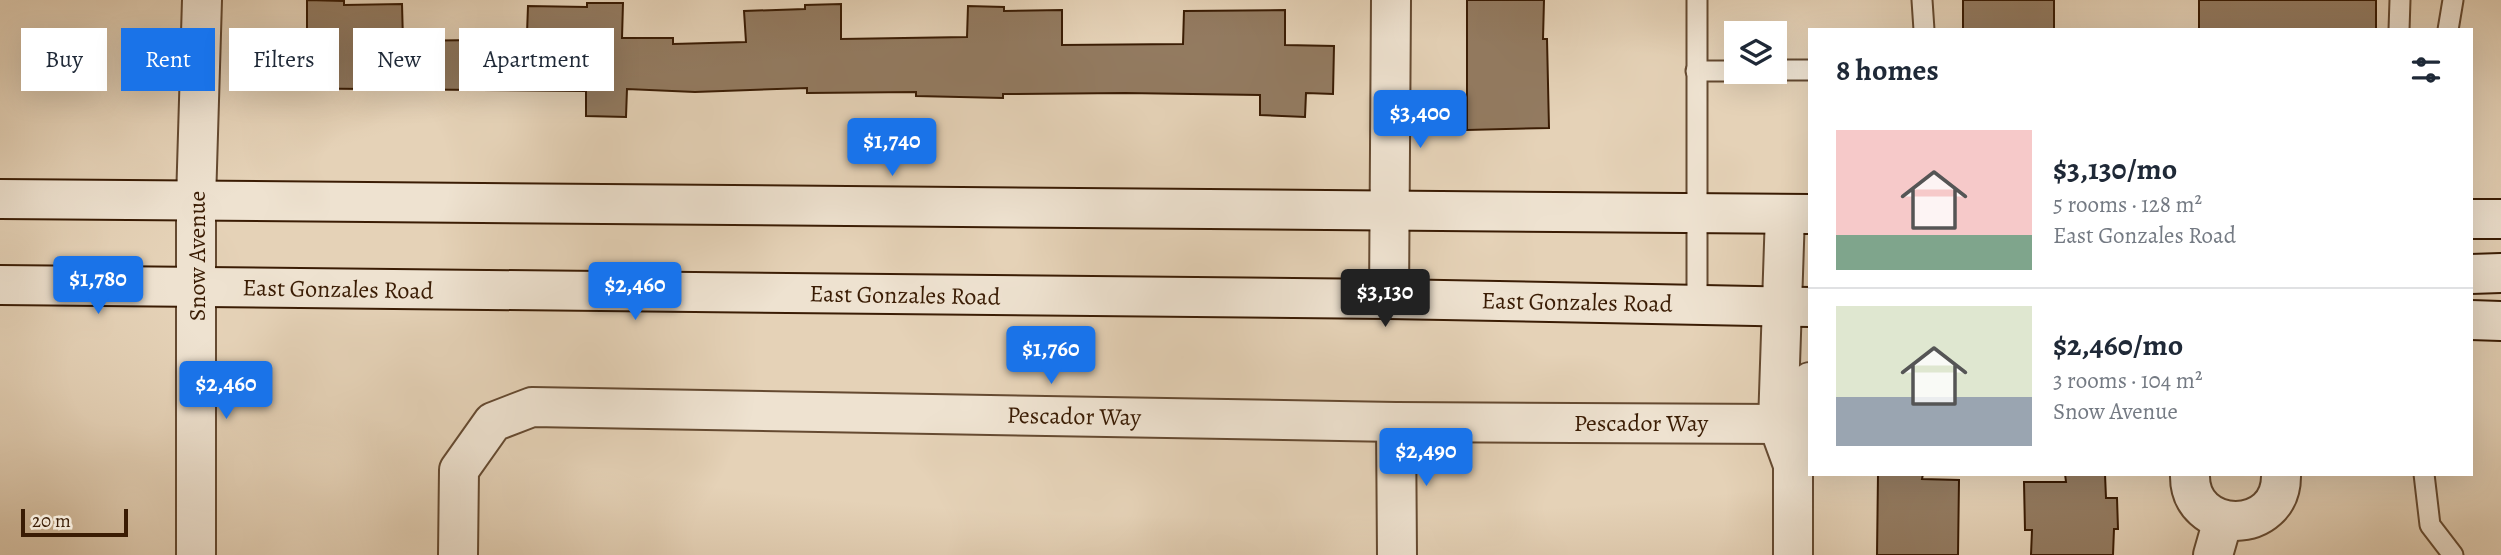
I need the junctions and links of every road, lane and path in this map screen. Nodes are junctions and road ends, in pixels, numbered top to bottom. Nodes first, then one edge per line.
1 (202, 0) edge
2 (1391, 0) edge
3 (1698, 0) edge
4 (1922, 0) edge
5 (2400, 0) edge
6 (2453, 0) edge
7 (1924, 28) edge
8 (2399, 28) edge
9 (2448, 28) edge
10 (1787, 70) edge
11 (1808, 70) edge
12 (1696, 71) junction
13 (1724, 71) edge
14 (0, 199) edge
15 (196, 201) junction
16 (1389, 212) junction
17 (1697, 214) junction
18 (1797, 214) edge
19 (2473, 219) edge
20 (2501, 219) edge
21 (2501, 273) edge
22 (2473, 274) edge
23 (0, 285) edge
24 (197, 287) junction
25 (1389, 299) junction
26 (1697, 304) junction
27 (1795, 307) edge
28 (2473, 320) edge
29 (2501, 321) edge
30 (1808, 386) edge
31 (1396, 422) junction
32 (1790, 424) junction
33 (2190, 476) edge
34 (2281, 476) edge
35 (2424, 476) edge
36 (2218, 538) edge
37 (196, 555) edge
38 (458, 555) edge
39 (1397, 555) edge
40 (1793, 555) edge
41 (2453, 555) edge

1 - 15 main road, Snow Avenue
2 - 16 main road
3 - 12 lane
4 - 7 lane
5 - 8 lane
6 - 9 lane
10 - 11 lane
12 - 13 lane
12 - 17 lane
14 - 15 main road
15 - 16 main road
15 - 24 main road, Snow Avenue
16 - 17 main road
16 - 25 main road
17 - 18 main road
17 - 26 lane
18 - 27 main road
19 - 20 main road
21 - 22 main road
23 - 24 main road, East Gonzales Road
24 - 25 main road, East Gonzales Road
24 - 37 main road, Snow Avenue
25 - 26 main road, East Gonzales Road
26 - 27 main road, East Gonzales Road
27 - 32 main road
28 - 29 main road
30 - 32 main road
31 - 32 main road, Pescador Way
31 - 38 main road, Pescador Way
31 - 39 main road
32 - 40 main road
33 - 36 main road
34 - 36 main road
35 - 41 lane

